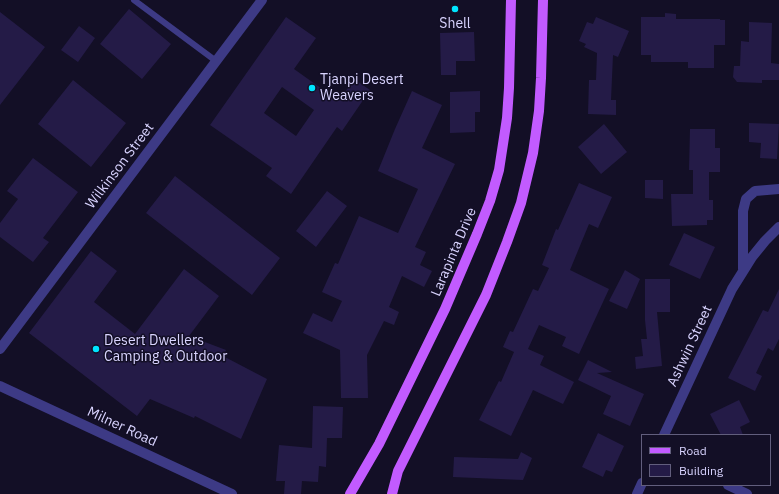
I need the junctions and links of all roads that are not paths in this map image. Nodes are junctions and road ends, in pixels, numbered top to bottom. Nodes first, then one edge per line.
1 (134, 0) edge
2 (262, 0) edge
3 (511, 0) edge
4 (543, 0) edge
5 (216, 61) junction
6 (779, 189) edge
7 (779, 227) edge
8 (743, 270) junction
9 (0, 349) edge
10 (0, 386) edge
11 (664, 434) edge
12 (730, 486) edge
13 (232, 494) edge
14 (350, 494) edge
15 (392, 494) edge
16 (747, 494) edge

1 - 5 lane
2 - 5 street, Wilkinson Street
3 - 14 main road, Larapinta Drive
4 - 15 main road
5 - 9 street, Wilkinson Street
6 - 8 street, Ashwin Street
7 - 8 street, Ashwin Street
8 - 11 street, Ashwin Street
10 - 13 street, Milner Road
12 - 16 street

